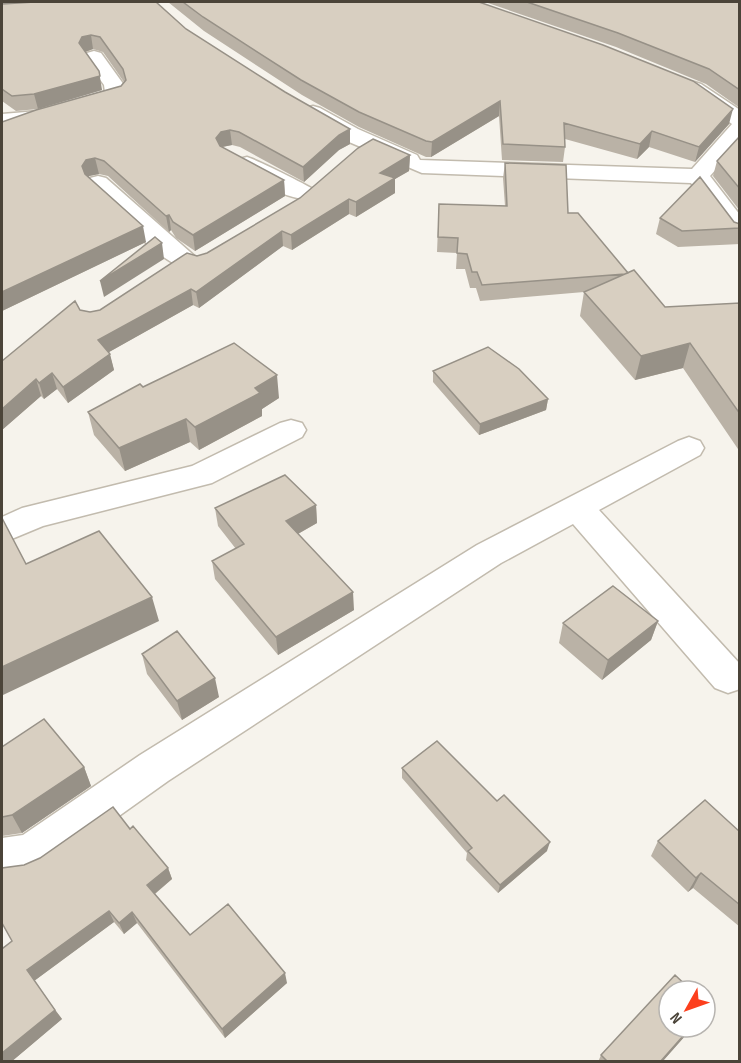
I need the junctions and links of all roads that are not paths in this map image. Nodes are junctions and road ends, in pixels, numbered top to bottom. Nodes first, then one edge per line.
1 (94, 57) dead end
2 (678, 82) edge
3 (294, 101) edge
4 (2, 120) edge
5 (740, 120) edge
6 (740, 128) edge
7 (372, 144) junction
8 (231, 154) edge
9 (349, 157) edge
10 (698, 176) junction
11 (98, 183) edge
12 (284, 212) edge
13 (740, 232) edge
14 (187, 262) edge
15 (291, 430) dead end
16 (688, 448) dead end
17 (577, 507) junction
18 (2, 531) edge
19 (728, 677) dead end
20 (2, 858) edge

1 - 4 street
2 - 5 street
3 - 7 street
6 - 10 street
7 - 9 street
7 - 10 street
8 - 12 street
10 - 13 street
11 - 14 street
15 - 18 street
16 - 17 street
17 - 19 street
17 - 20 street

